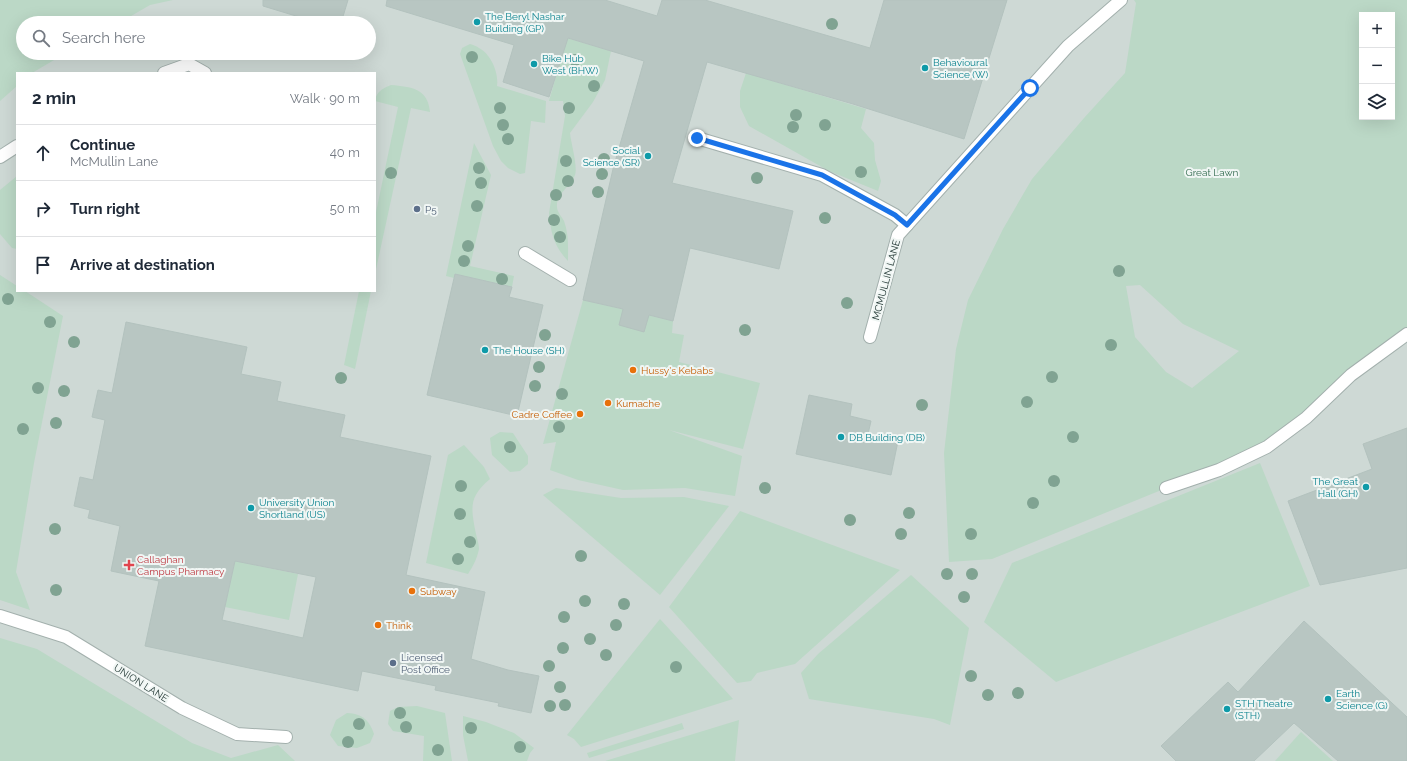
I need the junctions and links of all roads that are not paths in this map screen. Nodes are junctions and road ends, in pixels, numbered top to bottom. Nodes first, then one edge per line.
1 (1121, 0) edge
2 (167, 72) edge
3 (203, 72) edge
4 (697, 138) dead end
5 (16, 147) edge
6 (0, 157) edge
7 (907, 225) junction
8 (525, 253) dead end
9 (570, 280) dead end
10 (1407, 334) edge
11 (870, 337) dead end
12 (1166, 488) dead end
13 (0, 616) edge
14 (286, 737) dead end

1 - 7 street, MCMULLIN LANE
2 - 3 street
4 - 7 street
5 - 6 street
7 - 11 street, MCMULLIN LANE
8 - 9 street
10 - 12 street
13 - 14 street, UNION LANE

